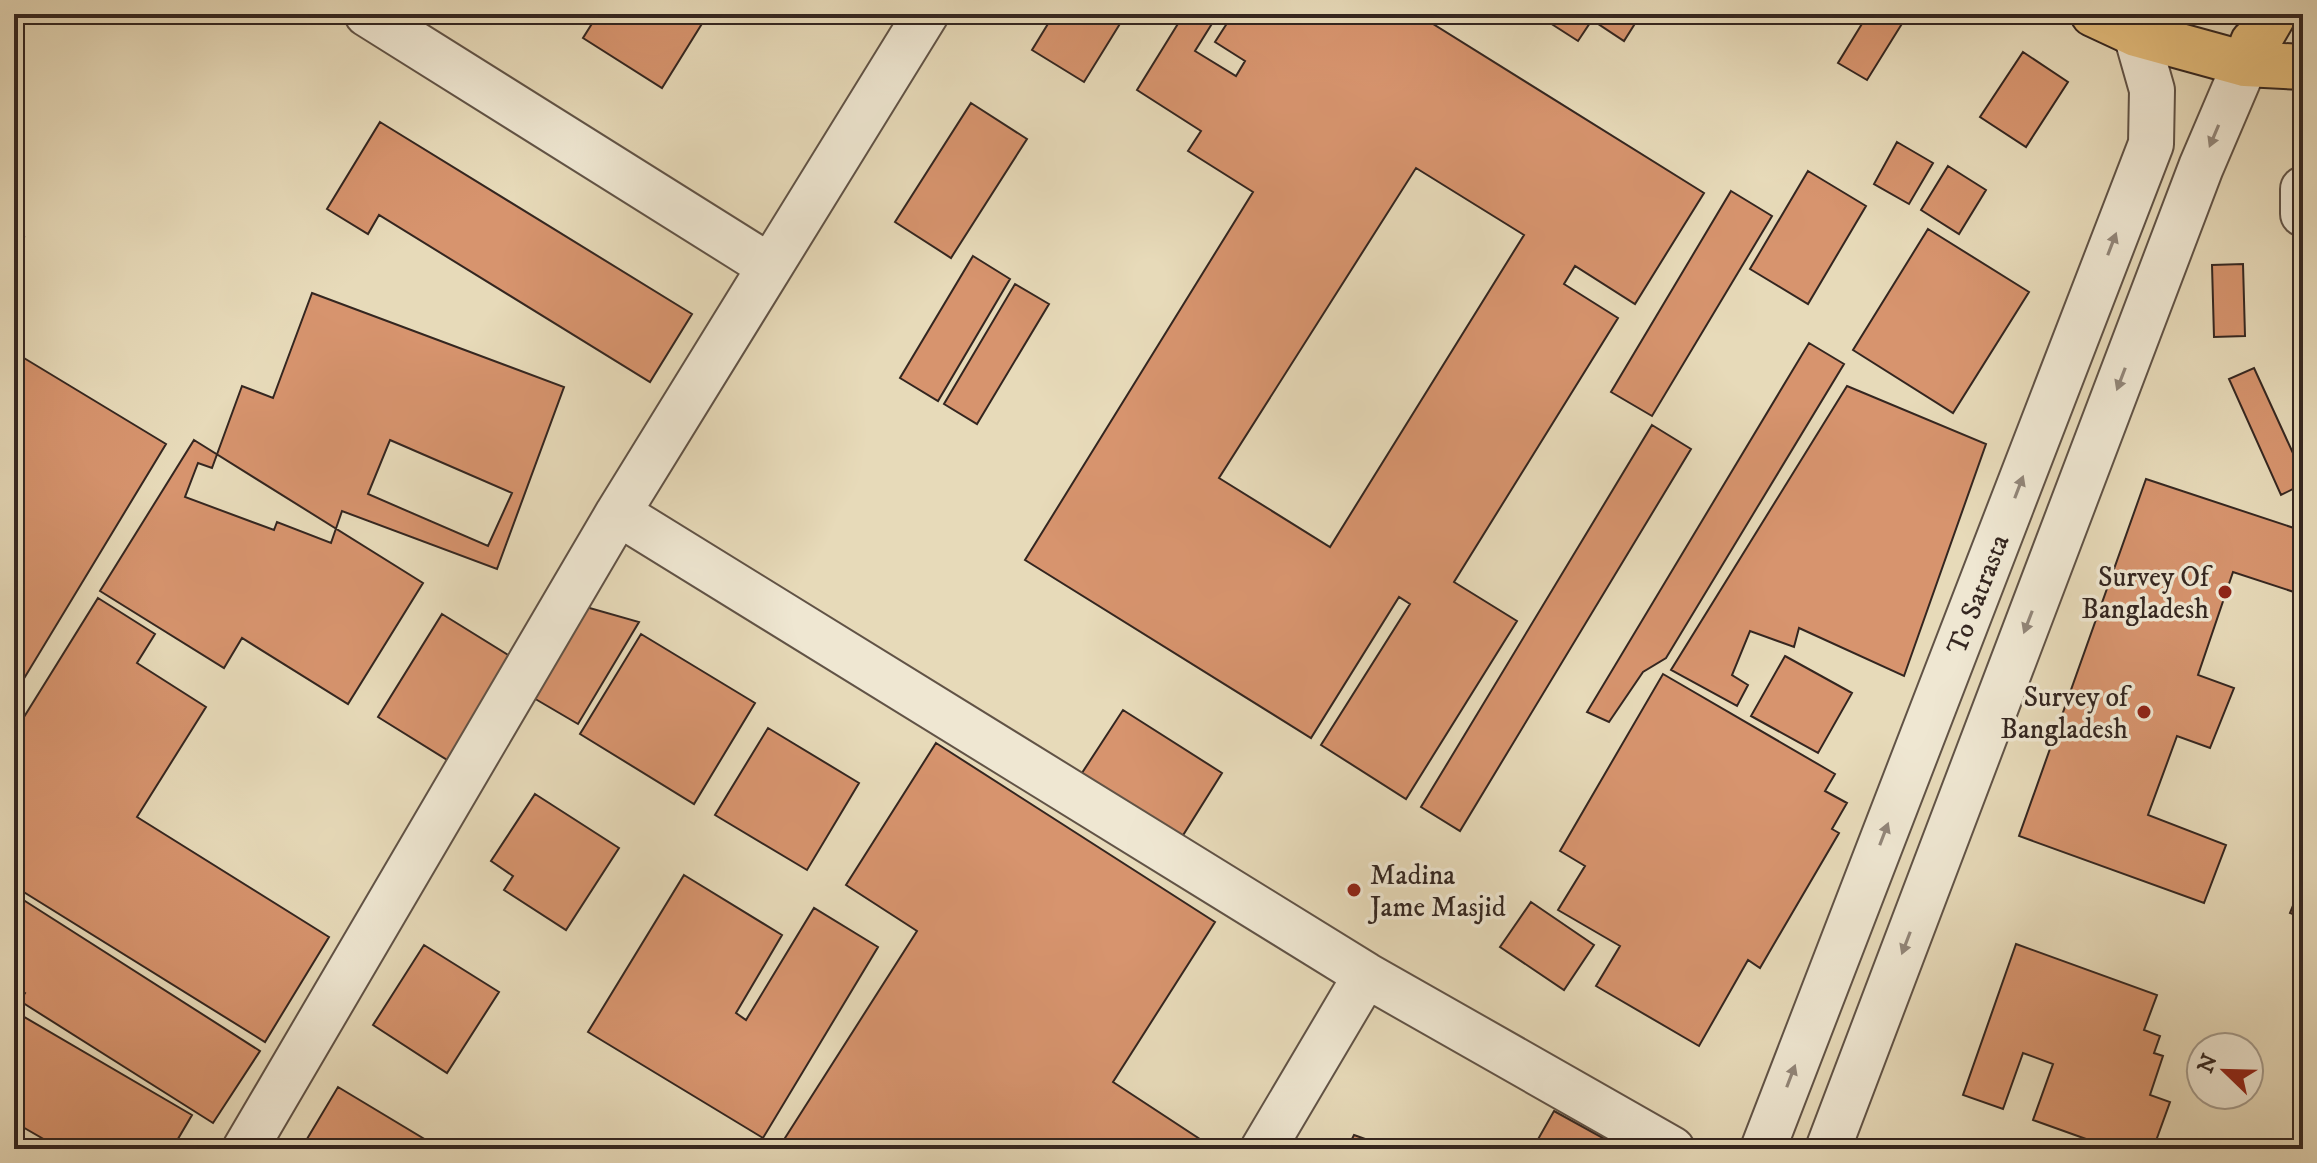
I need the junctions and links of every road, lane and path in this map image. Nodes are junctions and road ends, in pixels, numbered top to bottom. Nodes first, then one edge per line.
1 (367, 14) edge
2 (926, 14) edge
3 (2093, 14) edge
4 (2259, 14) edge
5 (2274, 14) edge
6 (2131, 24) edge
7 (2245, 64) junction
8 (2303, 67) edge
9 (2303, 189) edge
10 (2303, 214) edge
11 (769, 266) junction
12 (618, 513) junction
13 (1366, 975) junction
14 (245, 1149) edge
15 (1263, 1149) edge
16 (1672, 1149) edge
17 (1763, 1149) edge
18 (1828, 1149) edge

1 - 11 street
2 - 11 street
3 - 6 main road
4 - 7 main road
5 - 7 main road
6 - 7 main road
17 -> 6 street, To Satrasta
7 - 8 main road
7 -> 18 street
9 - 10 street
11 - 12 street
12 - 13 street
12 - 14 street
13 - 15 street
13 - 16 street

